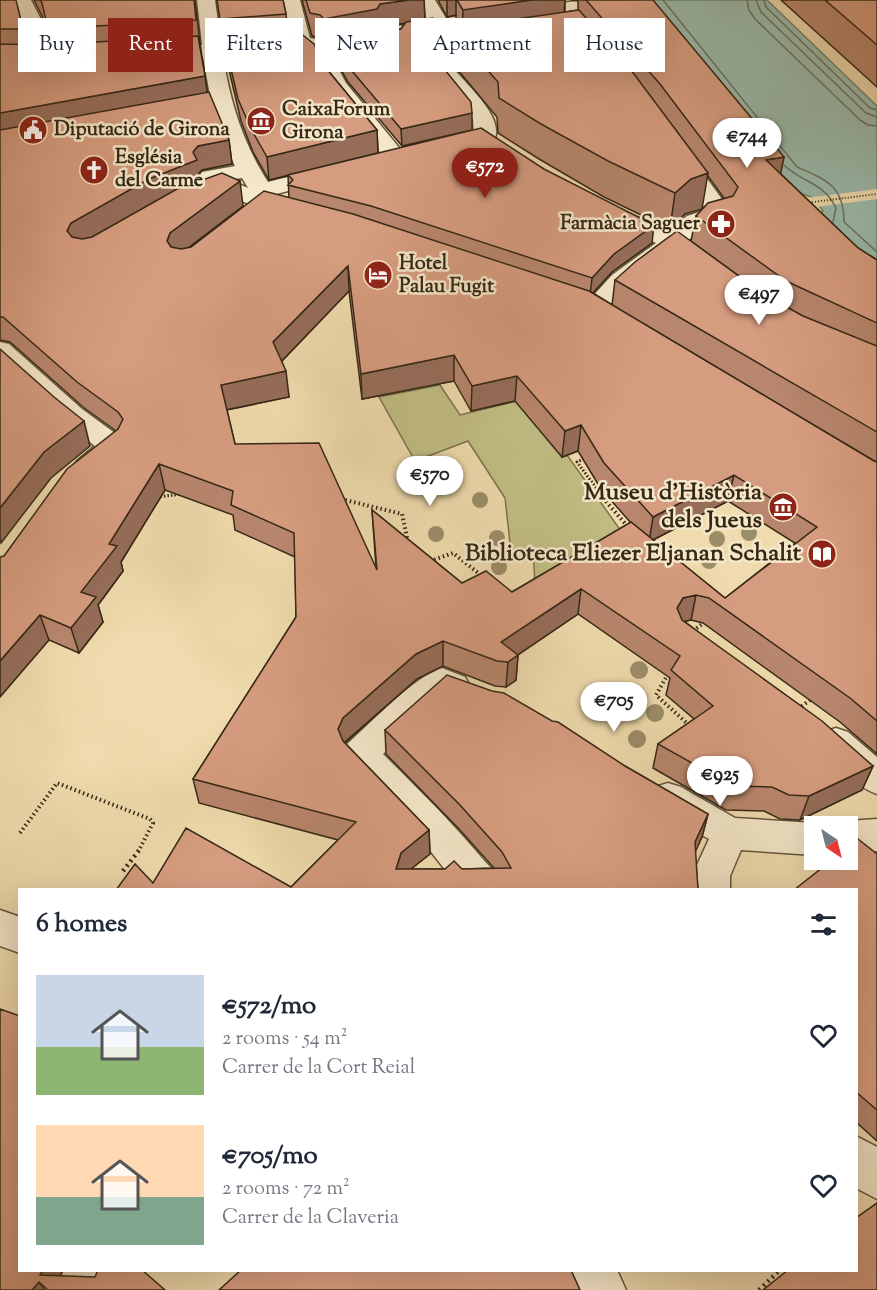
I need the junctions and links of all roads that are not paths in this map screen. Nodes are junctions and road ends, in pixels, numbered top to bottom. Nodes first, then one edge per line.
1 (206, 0) edge
2 (291, 0) edge
3 (426, 0) edge
4 (19, 4) edge
5 (554, 4) edge
6 (584, 6) dead end
7 (29, 18) edge
8 (208, 18) edge
9 (295, 18) edge
10 (435, 18) edge
11 (477, 18) edge
12 (568, 18) edge
13 (411, 31) edge
14 (303, 45) edge
15 (303, 45) edge
16 (216, 72) edge
17 (450, 72) edge
18 (453, 72) edge
19 (465, 84) edge
20 (221, 105) junction
21 (152, 119) edge
22 (667, 139) edge
23 (421, 150) edge
24 (506, 152) edge
25 (353, 167) edge
26 (248, 170) junction
27 (226, 188) junction
28 (198, 196) edge
29 (264, 198) junction
30 (592, 203) edge
31 (243, 218) edge
32 (314, 219) edge
33 (673, 242) junction
34 (721, 276) edge
35 (604, 309) edge
36 (0, 350) edge
37 (63, 486) edge
38 (466, 691) edge
39 (795, 711) edge
40 (877, 779) edge
41 (644, 783) edge
42 (730, 833) junction
43 (877, 835) edge
44 (858, 836) edge
45 (804, 838) edge
46 (484, 888) edge
47 (711, 888) edge
48 (0, 928) edge
49 (18, 934) edge
50 (858, 1160) edge
51 (877, 1177) edge
52 (91, 1272) edge
53 (594, 1272) edge
54 (79, 1290) edge
55 (602, 1290) edge

1 - 8 street
2 - 9 street
3 - 10 street
4 - 7 street
5 - 6 street
5 - 11 street
5 - 12 street
13 - 14 street
15 - 23 street
16 - 20 street
17 - 24 street
18 - 19 street
20 - 21 street
20 - 26 street
22 - 33 street
25 - 29 street
26 - 27 street
26 - 29 street
27 - 28 street
27 - 29 street
29 - 31 street
29 - 32 street
30 - 33 street
33 - 34 street
33 - 35 street
36 - 37 street
38 - 46 street
39 - 40 street
41 - 42 street
42 - 45 street
42 - 47 street
43 - 44 street
48 - 49 street
50 - 51 street
52 - 54 street
53 - 55 street

